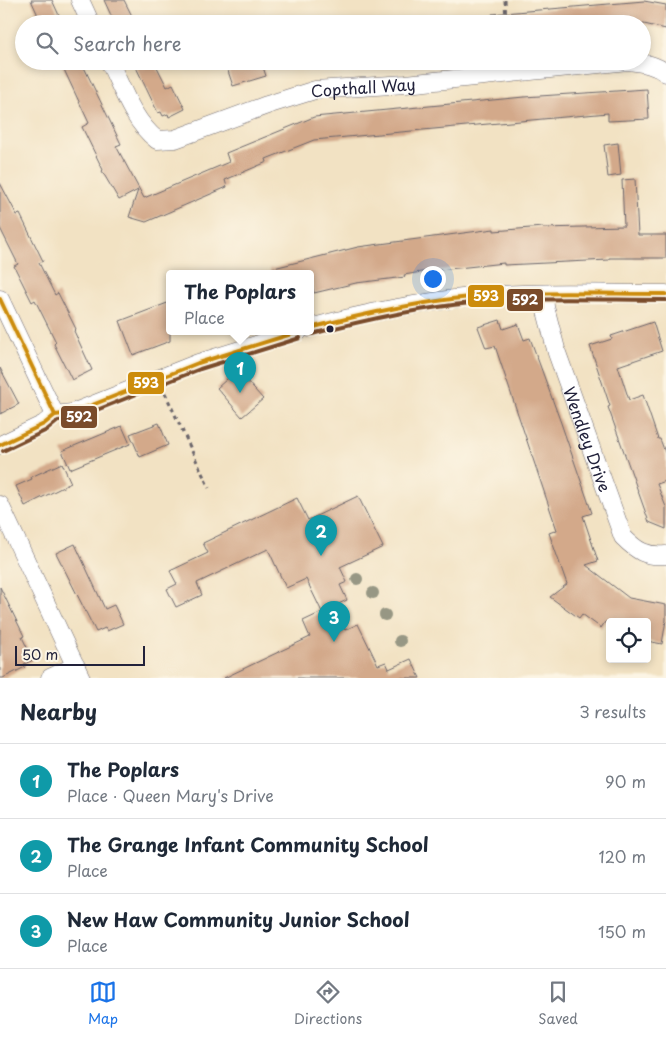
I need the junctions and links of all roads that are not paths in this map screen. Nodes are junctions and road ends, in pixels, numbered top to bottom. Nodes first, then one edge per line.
1 (80, 0) edge
2 (87, 15) edge
3 (651, 64) edge
4 (113, 70) edge
5 (547, 70) edge
6 (666, 73) edge
7 (544, 294) junction
8 (666, 294) edge
9 (0, 299) edge
10 (314, 327) edge
11 (288, 335) edge
12 (56, 415) junction
13 (0, 445) edge
14 (0, 505) edge
15 (666, 555) edge
16 (78, 672) edge
17 (50, 678) edge

1 - 2 street
3 - 6 street, Copthall Way
4 - 5 street, Copthall Way
7 - 8 street
7 - 10 street
7 - 15 street, Wendley Drive
9 - 12 street
11 - 12 street
12 - 13 street
14 - 16 street
16 - 17 street

